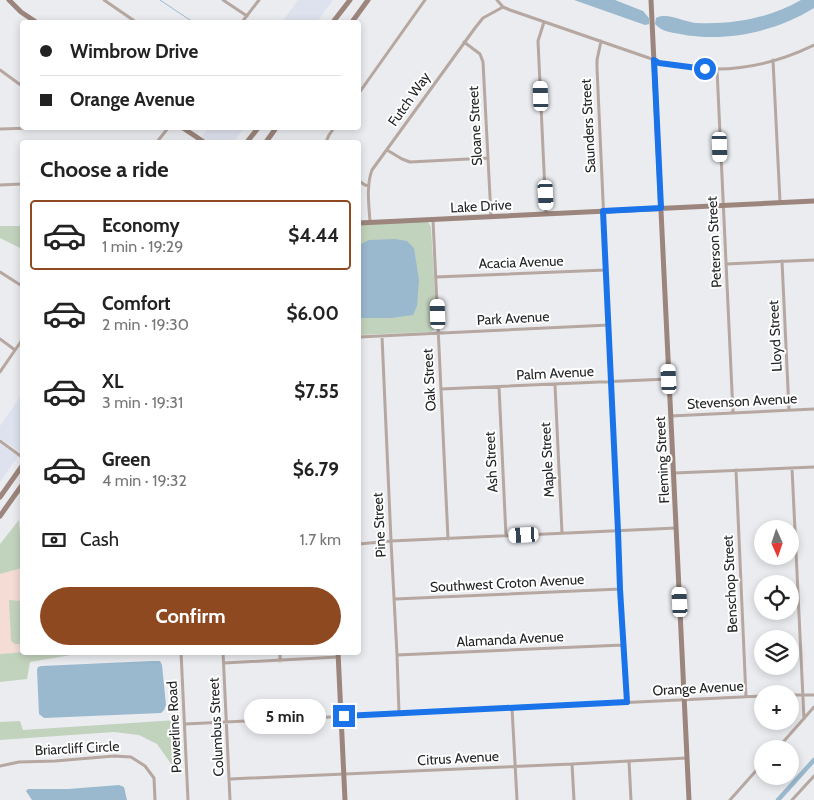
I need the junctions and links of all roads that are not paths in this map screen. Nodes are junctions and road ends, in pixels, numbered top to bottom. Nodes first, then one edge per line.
1 (9, 0) edge
2 (104, 0) edge
3 (223, 0) edge
4 (258, 0) edge
5 (350, 0) edge
6 (368, 0) edge
7 (425, 0) edge
8 (497, 0) edge
9 (651, 0) edge
10 (502, 7) junction
11 (247, 16) junction
12 (33, 20) edge
13 (133, 20) edge
14 (244, 20) edge
15 (335, 20) edge
16 (353, 20) edge
17 (544, 22) junction
18 (464, 42) junction
19 (601, 42) junction
20 (814, 45) edge
21 (654, 60) junction
22 (773, 60) junction
23 (0, 70) edge
24 (717, 70) junction
25 (20, 85) edge
26 (361, 90) edge
27 (20, 128) edge
28 (0, 129) edge
29 (166, 130) edge
30 (186, 130) edge
31 (256, 130) edge
32 (159, 140) edge
33 (201, 140) edge
34 (249, 140) edge
35 (387, 150) junction
36 (488, 158) junction
37 (361, 183) edge
38 (20, 184) edge
39 (0, 185) edge
40 (368, 186) junction
41 (814, 201) edge
42 (780, 202) junction
43 (723, 205) junction
44 (661, 208) junction
45 (603, 211) junction
46 (546, 214) junction
47 (491, 216) junction
48 (433, 219) junction
49 (370, 222) junction
50 (361, 223) edge
51 (814, 260) edge
52 (782, 261) junction
53 (726, 264) junction
54 (606, 270) junction
55 (0, 272) edge
56 (436, 277) junction
57 (20, 285) edge
58 (609, 325) junction
59 (438, 333) junction
60 (382, 336) junction
61 (361, 337) edge
62 (0, 339) edge
63 (20, 343) edge
64 (15, 350) junction
65 (0, 372) edge
66 (669, 379) junction
67 (611, 382) junction
68 (555, 385) junction
69 (499, 387) junction
70 (441, 389) junction
71 (814, 409) edge
72 (789, 410) junction
73 (733, 413) junction
74 (671, 416) junction
75 (0, 441) edge
76 (20, 456) edge
77 (814, 467) edge
78 (792, 468) junction
79 (20, 469) edge
80 (736, 470) junction
81 (674, 472) junction
82 (20, 488) edge
83 (0, 497) edge
84 (0, 516) edge
85 (676, 528) junction
86 (618, 531) junction
87 (562, 533) junction
88 (506, 536) junction
89 (448, 539) junction
90 (391, 541) junction
91 (361, 544) edge
92 (620, 589) junction
93 (395, 599) junction
94 (623, 645) junction
95 (181, 655) edge
96 (223, 655) edge
97 (280, 655) edge
98 (338, 655) edge
99 (398, 655) junction
100 (280, 660) junction
101 (224, 663) junction
102 (799, 694) edge
103 (802, 694) junction
104 (814, 695) edge
105 (754, 696) edge
106 (746, 697) junction
107 (684, 700) junction
108 (627, 702) junction
109 (814, 707) edge
110 (512, 708) junction
111 (399, 713) junction
112 (342, 716) junction
113 (804, 719) junction
114 (228, 722) junction
115 (185, 724) junction
116 (785, 740) edge
117 (687, 758) junction
118 (628, 761) junction
119 (572, 764) junction
120 (0, 766) edge
121 (516, 766) junction
122 (754, 773) edge
123 (344, 774) junction
124 (814, 776) edge
125 (230, 780) junction
126 (155, 800) edge
127 (188, 800) edge
128 (230, 800) edge
129 (345, 800) edge
130 (517, 800) edge
131 (574, 800) edge
132 (631, 800) edge
133 (689, 800) edge
134 (730, 800) edge
135 (792, 800) edge

1 - 12 street
2 - 13 street
3 - 11 street
4 - 11 street
5 - 15 street
6 - 16 street
7 - 26 street
8 - 10 street
9 - 21 street, Fleming Street
10 - 17 street
10 - 18 street, Futch Way
11 - 14 street
17 - 19 street
17 - 46 street
18 - 35 street, Futch Way
18 - 36 street, Sloane Street
19 - 21 street
19 - 45 street, Saunders Street
20 - 22 street
21 - 24 street
21 - 44 street, Fleming Street
22 - 24 street
22 - 42 street
23 - 25 street
24 - 43 street, Peterson Street
27 - 28 street
29 - 32 street
30 - 33 street
31 - 34 street
35 - 36 street
35 - 40 street, Futch Way
36 - 47 street, Sloane Street
37 - 40 street
38 - 39 street
40 - 49 street, Futch Way
41 - 42 street, Lake Drive
42 - 43 street, Lake Drive
43 - 44 street, Lake Drive
43 - 53 street, Peterson Street
44 - 45 street, Lake Drive
44 - 66 street, Fleming Street
45 - 46 street, Lake Drive
45 - 54 street, Saunders Street
46 - 47 street, Lake Drive
47 - 48 street, Lake Drive
48 - 49 street, Lake Drive
48 - 56 street, Oak Street
49 - 50 street, Lake Drive
51 - 52 street
52 - 53 street
52 - 72 street, Lloyd Street
53 - 73 street, Peterson Street
54 - 56 street, Acacia Avenue
54 - 58 street, Saunders Street
55 - 57 street
56 - 59 street, Oak Street
58 - 59 street, Park Avenue
58 - 67 street, Saunders Street
59 - 60 street, Park Avenue
59 - 70 street, Oak Street
60 - 61 street, Park Avenue
60 - 90 street, Pine Street
62 - 64 street
63 - 64 street
64 - 65 street
66 - 67 street, Palm Avenue
66 - 74 street, Fleming Street
67 - 68 street, Palm Avenue
67 - 86 street, Saunders Street
68 - 69 street, Palm Avenue
68 - 87 street, Maple Street
69 - 70 street, Palm Avenue
69 - 88 street, Ash Street
70 - 89 street, Oak Street
71 - 72 street, Stevenson Avenue
72 - 73 street, Stevenson Avenue
73 - 74 street, Stevenson Avenue
74 - 81 street, Fleming Street
75 - 76 street
77 - 78 street
78 - 80 street
78 - 103 street
79 - 83 street
80 - 81 street
80 - 106 street, Benschop Street
81 - 85 street, Fleming Street
82 - 84 street
85 - 86 street
85 - 107 street, Fleming Street
86 - 87 street
86 - 92 street, Saunders Street
87 - 88 street
88 - 89 street
89 - 90 street
90 - 91 street
90 - 93 street, Pine Street
92 - 93 street, Southwest Croton Avenue
92 - 94 street, Saunders Street
93 - 99 street, Pine Street
94 - 99 street, Alamanda Avenue
94 - 108 street, Saunders Street
95 - 115 street, Powerline Road
96 - 101 street, Columbus Street
97 - 100 street
98 - 100 street
98 - 112 street
99 - 111 street, Pine Street
100 - 101 street
101 - 114 street, Columbus Street
102 - 103 street
103 - 104 street
103 - 113 street
105 - 106 street, Orange Avenue
106 - 107 street, Orange Avenue
107 - 108 street, Orange Avenue
107 - 117 street, Fleming Street
108 - 110 street, Orange Avenue
109 - 113 street
110 - 111 street, Orange Avenue
110 - 121 street
111 - 112 street, Orange Avenue
112 - 114 street, Orange Avenue
112 - 123 street
113 - 116 street
114 - 115 street, Orange Avenue
114 - 125 street, Columbus Street
115 - 127 street, Powerline Road
117 - 118 street, Citrus Avenue
117 - 133 street, Fleming Street
118 - 119 street, Citrus Avenue
118 - 132 street
119 - 121 street, Citrus Avenue
119 - 131 street
120 - 126 street, Briarcliff Circle
121 - 123 street, Citrus Avenue
121 - 130 street
122 - 134 street
123 - 125 street, Citrus Avenue
123 - 129 street
124 - 135 street
125 - 128 street, Columbus Street

